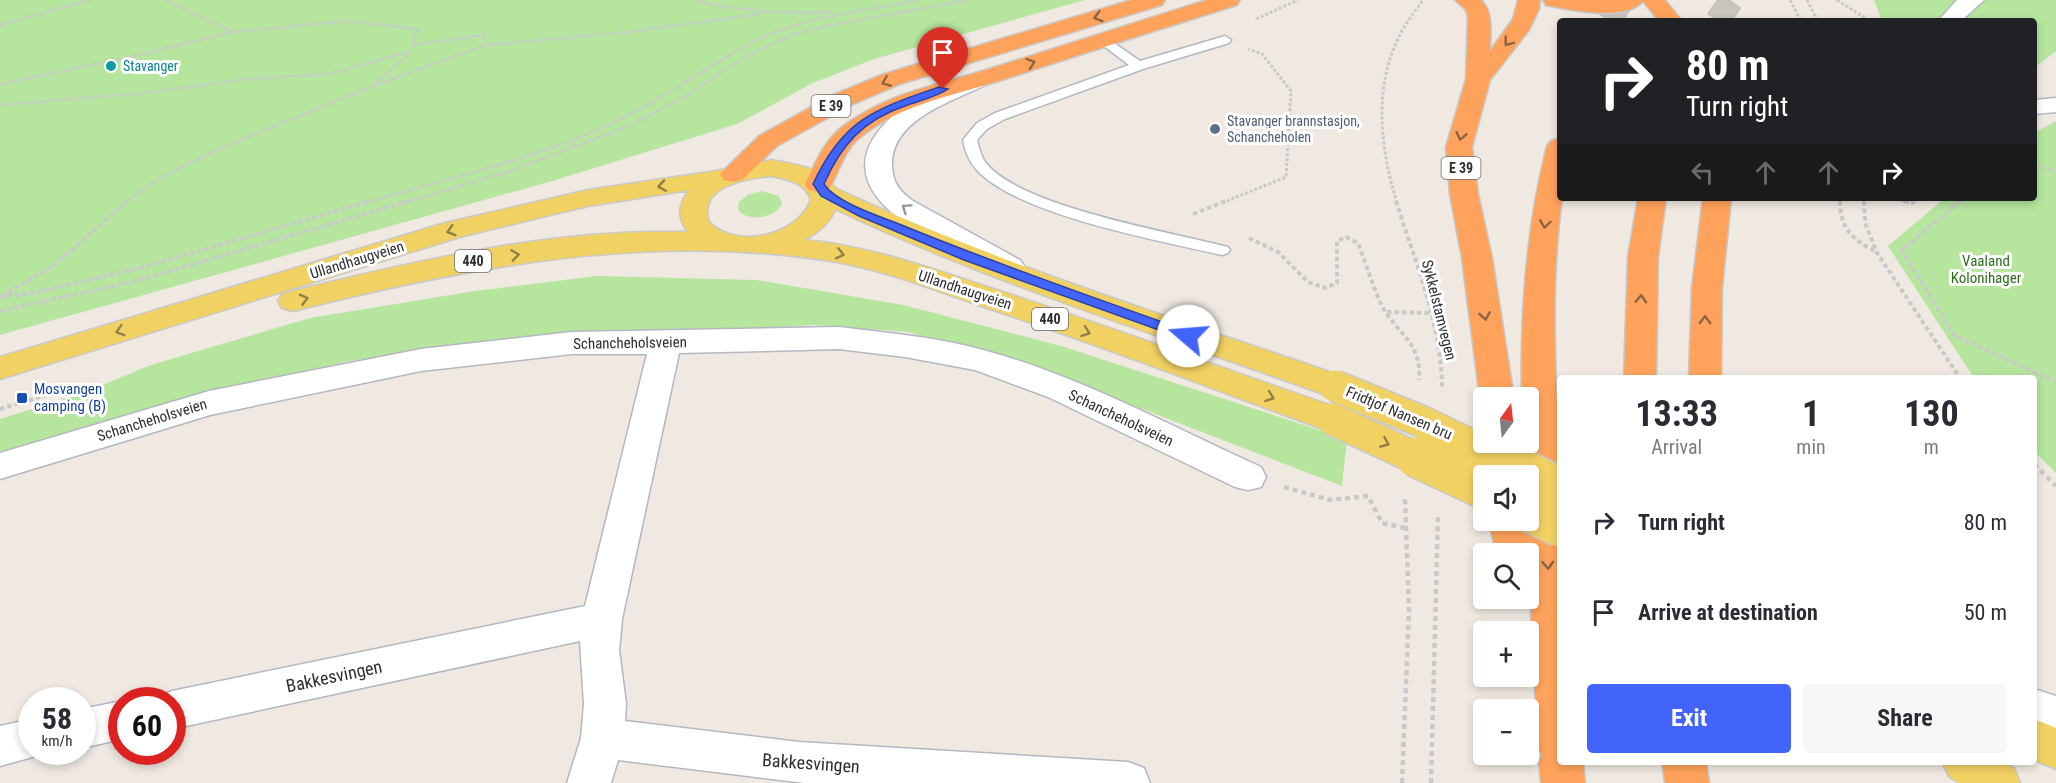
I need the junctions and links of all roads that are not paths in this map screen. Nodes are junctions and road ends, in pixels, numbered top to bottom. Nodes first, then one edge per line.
1 (1154, 0) edge
2 (1466, 0) edge
3 (1529, 0) edge
4 (1554, 0) edge
5 (1633, 0) edge
6 (1653, 0) edge
7 (1973, 0) edge
8 (1230, 1) edge
9 (1668, 18) edge
10 (1952, 18) edge
11 (1104, 40) junction
12 (1225, 40) road end
13 (1138, 66) junction
14 (1478, 80) junction
15 (975, 81) junction
16 (2056, 105) edge
17 (2037, 108) edge
18 (1557, 158) edge
19 (727, 177) junction
20 (821, 189) junction
21 (1651, 201) edge
22 (1716, 201) edge
23 (724, 243) junction
24 (762, 245) junction
25 (1222, 250) dead end
26 (1049, 288) junction
27 (665, 343) junction
28 (0, 368) edge
29 (1640, 375) edge
30 (1705, 375) edge
31 (1495, 387) edge
32 (0, 391) edge
33 (1333, 403) junction
34 (0, 466) edge
35 (1248, 477) road end
36 (1473, 483) edge
37 (1557, 486) edge
38 (1539, 516) edge
39 (1557, 526) edge
40 (1533, 609) edge
41 (602, 619) junction
42 (1555, 678) junction
43 (1557, 706) edge
44 (186, 707) edge
45 (2037, 709) edge
46 (2056, 715) edge
47 (603, 738) junction
48 (2037, 740) edge
49 (18, 743) edge
50 (0, 746) edge
51 (2056, 749) edge
52 (1561, 765) edge
53 (1969, 765) edge
54 (589, 783) edge
55 (1128, 783) edge
56 (1563, 783) edge
57 (1998, 783) edge

1 -> 19 highway, E 39
2 - 14 highway, E 39
3 -> 14 highway, E 39
4 - 5 highway
6 - 9 highway
7 - 10 street
8 - 11 highway, E 39
11 - 13 lane
15 -> 11 highway, E 39
12 - 13 lane
13 - 25 lane
14 -> 31 highway, E 39
15 - 20 highway, E 39
26 -> 15 street
16 - 17 street
18 -> 42 highway
19 - 20 main road, 440
19 - 23 main road, 440
19 -> 28 main road, Ullandhaugveien / 440
20 - 24 main road, 440
20 - 26 main road, Ullandhaugveien / 440
29 -> 21 highway
30 -> 22 highway
23 - 24 main road, 440
32 -> 23 main road, Ullandhaugveien / 440
24 -> 33 main road, Ullandhaugveien / 440
26 - 33 main road, Ullandhaugveien / 440
27 - 34 street, Schancheholsveien
27 - 35 street, Schancheholsveien
27 - 41 street
33 -> 36 main road, 440, bridge
33 - 37 main road, Fridtjof Nansen bru / 440, bridge
38 - 39 main road, bridge
40 - 42 highway
41 - 44 street, Bakkesvingen
41 - 47 street
42 - 43 highway
45 - 46 street
47 - 54 street
47 - 55 street, Bakkesvingen
48 - 51 main road
49 - 50 street
52 - 56 highway
53 - 57 main road

